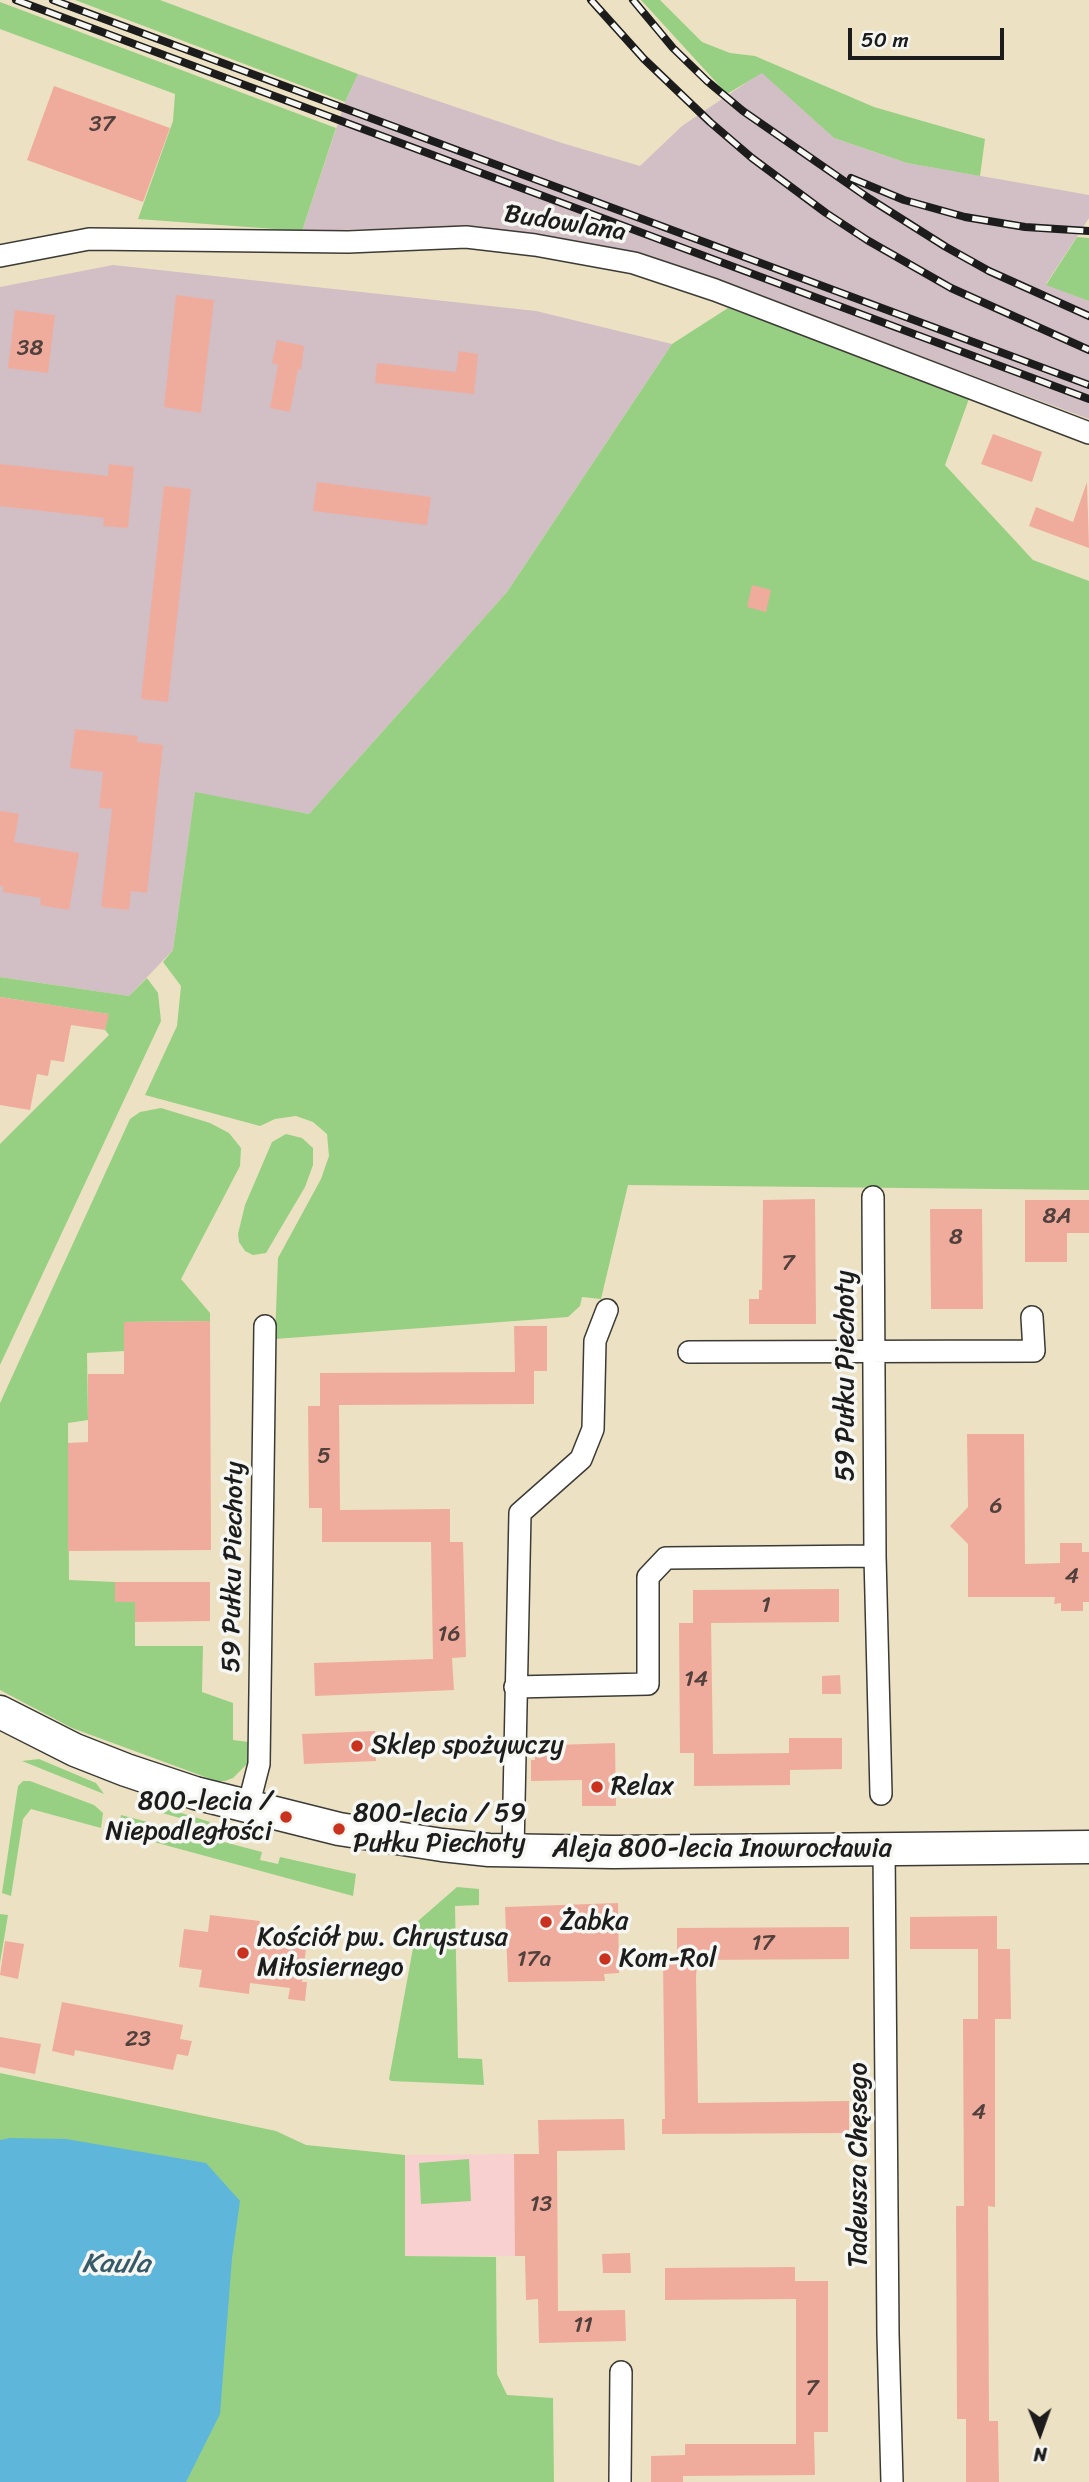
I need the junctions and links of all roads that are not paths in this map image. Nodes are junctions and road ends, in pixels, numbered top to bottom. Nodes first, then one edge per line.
1 (1, 254) edge
2 (1089, 433) edge
3 (873, 1196) dead end
4 (607, 1310) dead end
5 (1032, 1317) dead end
6 (265, 1326) dead end
7 (689, 1352) dead end
8 (874, 1353) junction
9 (875, 1556) junction
10 (515, 1687) junction
11 (0, 1712) edge
12 (881, 1794) dead end
13 (248, 1807) junction
14 (1089, 1847) edge
15 (884, 1848) junction
16 (513, 1850) junction
17 (621, 2372) dead end
18 (620, 2482) edge
19 (892, 2482) edge

1 - 2 street, Budowlana
3 - 8 street, 59 Pułku Piechoty
4 - 10 street
5 - 8 street
6 - 13 street, 59 Pułku Piechoty
7 - 8 street
8 - 9 street, 59 Pułku Piechoty
9 - 10 street
9 - 12 street, 59 Pułku Piechoty
10 - 16 street
11 - 13 street, Aleja 800-lecia Inowrocławia
13 - 16 street, Aleja 800-lecia Inowrocławia
14 - 15 street, Aleja 800-lecia Inowrocławia
15 - 16 street, Aleja 800-lecia Inowrocławia
15 - 19 street, Tadeusza Chęsego
17 - 18 street

